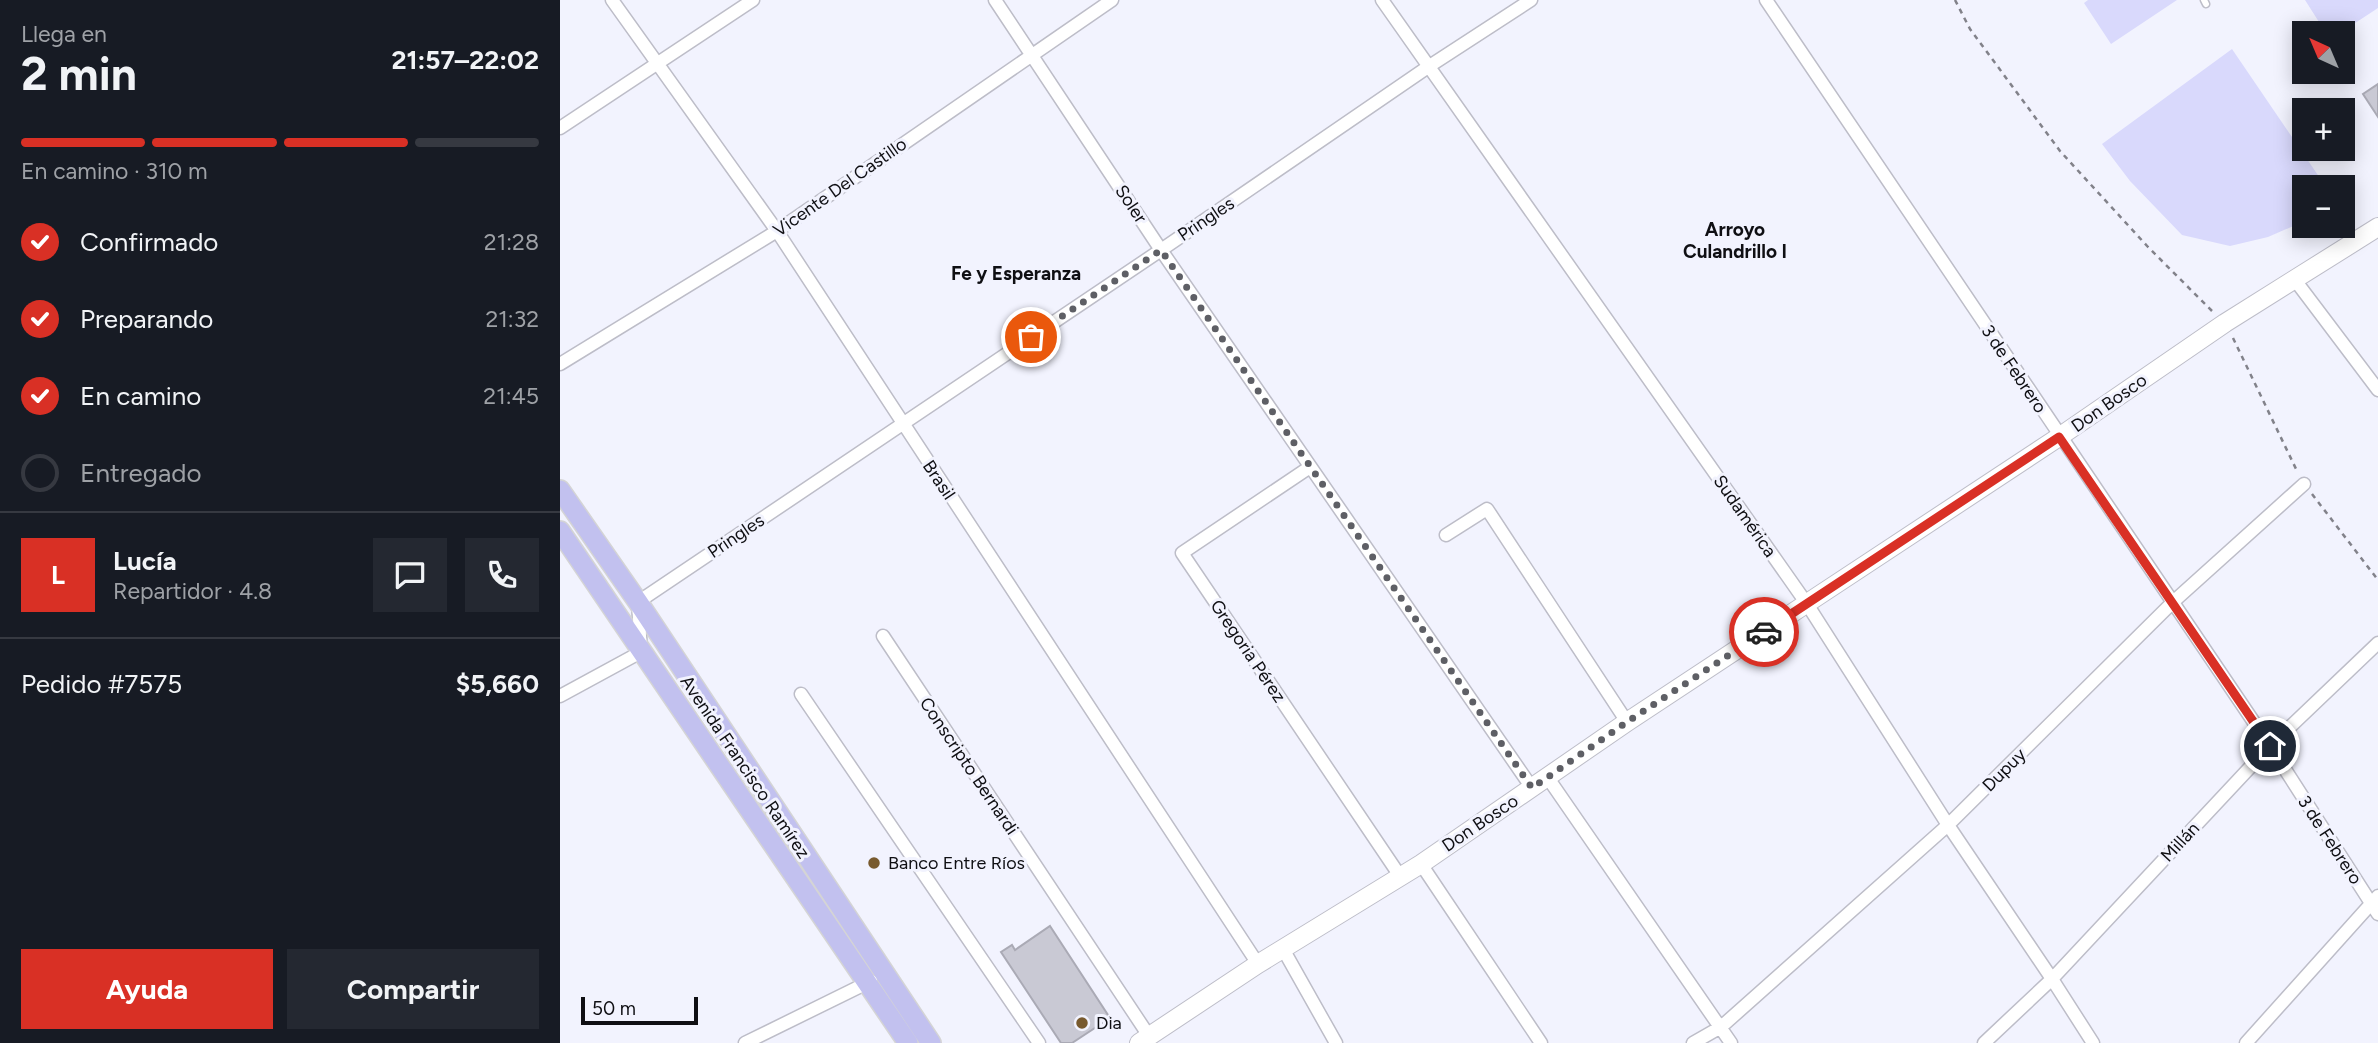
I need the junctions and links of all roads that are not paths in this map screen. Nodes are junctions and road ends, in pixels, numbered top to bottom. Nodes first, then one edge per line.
1 (612, 0) edge
2 (753, 0) edge
3 (995, 0) edge
4 (1112, 0) edge
5 (1382, 0) edge
6 (1531, 0) edge
7 (1766, 0) edge
8 (1031, 54) junction
9 (656, 63) junction
10 (1428, 67) junction
11 (560, 128) edge
12 (2378, 227) edge
13 (777, 232) junction
14 (1161, 250) junction
15 (2295, 280) junction
16 (560, 364) edge
17 (2378, 390) edge
18 (902, 424) junction
19 (2059, 437) junction
20 (1310, 467) junction
21 (2304, 484) road end
22 (560, 490) edge
23 (560, 531) edge
24 (1446, 535) dead end
25 (638, 602) junction
26 (2173, 602) junction
27 (1807, 604) junction
28 (883, 636) dead end
29 (2378, 643) edge
30 (641, 652) junction
31 (801, 694) dead end
32 (560, 696) edge
33 (1627, 722) junction
34 (2270, 746) junction
35 (1540, 783) junction
36 (1948, 825) junction
37 (1421, 864) junction
38 (1400, 876) junction
39 (2376, 904) edge
40 (1283, 949) junction
41 (1258, 964) junction
42 (875, 979) junction
43 (2052, 979) junction
44 (1721, 1027) junction
45 (1144, 1040) edge
46 (746, 1043) edge
47 (908, 1043) edge
48 (931, 1043) edge
49 (1039, 1043) edge
50 (1336, 1043) edge
51 (1541, 1043) edge
52 (1693, 1043) edge
53 (1731, 1043) edge
54 (1984, 1043) edge
55 (2093, 1043) edge
56 (2246, 1043) edge

1 - 9 street, Brasil
2 - 9 street
3 - 8 street, Soler
4 - 8 street, Vicente Del Castillo
5 - 10 street, Sudamérica
6 - 10 street, Pringles
7 - 19 street, 3 de Febrero
8 - 13 street, Vicente Del Castillo
8 - 14 street, Soler
9 - 11 street
9 - 13 street, Brasil
10 - 14 street, Pringles
10 - 27 street, Sudamérica
12 - 15 main road, Don Bosco
13 - 16 street, Vicente Del Castillo
13 - 18 street, Brasil
14 - 18 street, Pringles
14 - 20 street, Soler
15 - 17 street
15 - 19 main road, Don Bosco
18 - 25 street, Pringles
18 - 41 street, Brasil
19 - 26 street, 3 de Febrero
19 - 27 main road, Don Bosco
20 - 35 street, Soler
20 - 38 street, Gregoria Pérez
21 - 26 street, Dupuy
22 - 25 main road, Avenida Francisco Ramírez
23 - 30 main road, Avenida Francisco Ramírez
24 - 33 street
25 - 30 street
25 - 42 main road, Avenida Francisco Ramírez
26 - 34 street, 3 de Febrero
26 - 36 street, Dupuy
27 - 33 main road, Don Bosco
27 - 36 street, Sudamérica
28 - 45 street, Conscripto Bernardi
29 - 34 street, Millán
30 - 32 street
30 - 42 main road, Avenida Francisco Ramírez
31 - 49 street
33 - 35 main road, Don Bosco
34 - 39 street, 3 de Febrero
34 - 43 street, Millán
35 - 37 main road, Don Bosco
35 - 44 street, Soler
36 - 43 street, Sudamérica
36 - 44 street, Dupuy
37 - 38 main road, Don Bosco
37 - 51 street
38 - 40 main road, Don Bosco
39 - 56 street
40 - 41 main road, Don Bosco
40 - 50 street
41 - 45 main road, Don Bosco
42 - 46 street
42 - 47 main road, Avenida Francisco Ramírez
42 - 48 main road, Avenida Francisco Ramírez
43 - 54 street, Millán
43 - 55 street, Sudamérica
44 - 52 street, Dupuy
44 - 53 street, Soler

